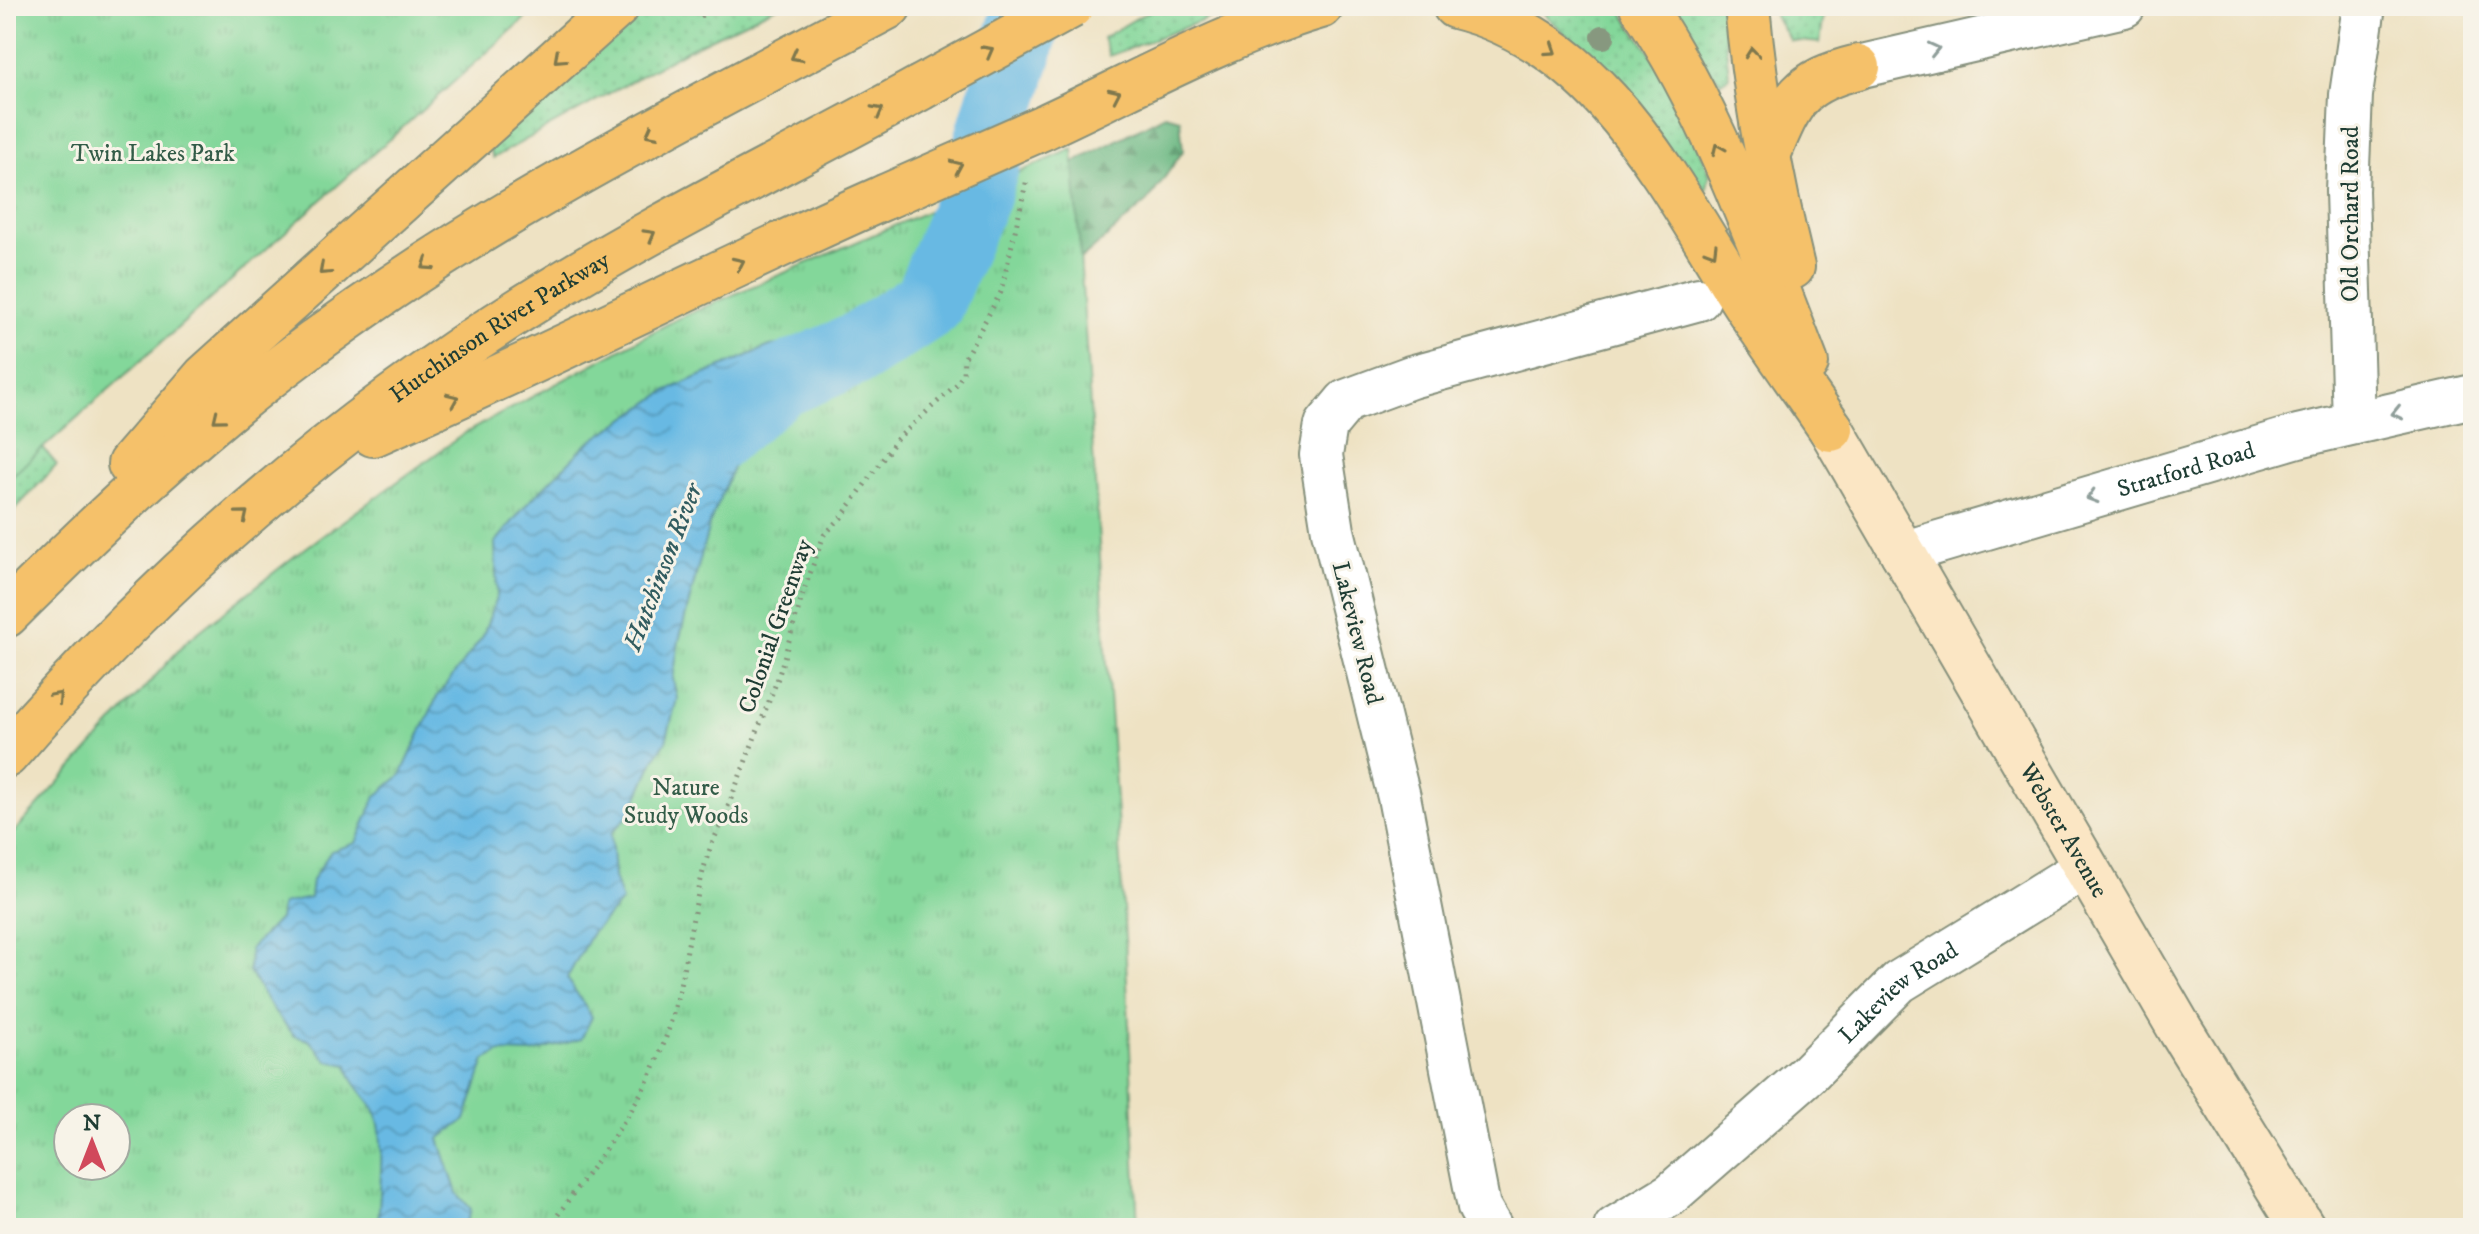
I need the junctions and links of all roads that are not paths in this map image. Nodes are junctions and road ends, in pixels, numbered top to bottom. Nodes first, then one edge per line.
1 (617, 6) edge
2 (889, 6) edge
3 (1071, 6) edge
4 (1321, 6) edge
5 (1455, 6) edge
6 (1642, 6) edge
7 (1747, 6) edge
8 (2124, 6) edge
9 (2364, 6) edge
10 (1858, 67) joint
11 (1768, 155) junction
12 (1699, 299) dead end
13 (2473, 396) edge
14 (2354, 423) junction
15 (1831, 429) junction
16 (305, 463) junction
17 (1902, 553) junction
18 (46, 575) junction
19 (6, 615) edge
20 (6, 755) edge
21 (2086, 867) junction
22 (1491, 1228) edge
23 (1615, 1228) edge
24 (2303, 1228) edge

1 -> 18 highway
2 -> 18 highway
16 -> 3 highway, Hutchinson River Parkway, bridge
16 -> 4 highway, bridge
5 -> 15 highway
15 -> 6 highway
11 -> 7 highway
10 -> 8 street
9 - 14 street, Old Orchard Road
10 - 11 highway
11 - 15 highway
12 - 22 street, Lakeview Road
13 -> 14 street, Stratford Road
14 -> 17 street, Stratford Road
15 - 17 street, Webster Avenue
20 -> 16 highway, Hutchinson River Parkway
17 - 21 street, Webster Avenue
18 - 19 highway
21 - 23 street, Lakeview Road
21 - 24 street, Webster Avenue

